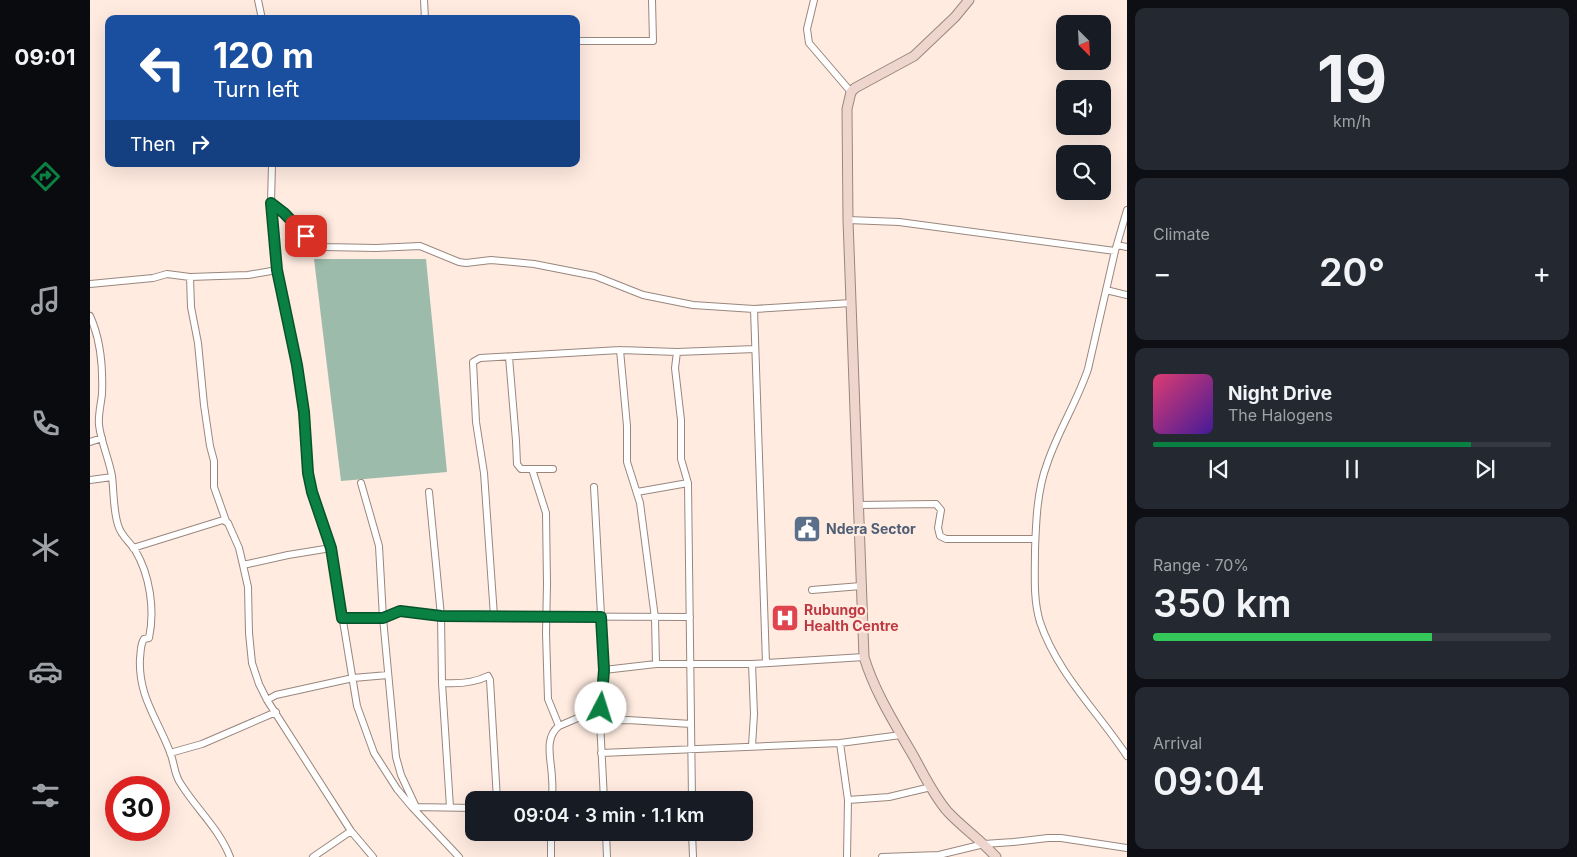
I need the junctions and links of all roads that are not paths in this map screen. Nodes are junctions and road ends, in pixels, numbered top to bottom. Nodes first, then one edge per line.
1 (258, 0) edge
2 (424, 0) edge
3 (652, 0) edge
4 (814, 0) edge
5 (969, 0) edge
6 (261, 15) edge
7 (425, 15) edge
8 (580, 41) edge
9 (851, 92) junction
10 (272, 167) edge
11 (271, 203) junction
12 (1127, 210) edge
13 (848, 220) junction
14 (1127, 247) edge
15 (1116, 248) junction
16 (277, 270) junction
17 (190, 278) junction
18 (90, 284) edge
19 (1106, 290) junction
20 (1127, 296) edge
21 (851, 303) junction
22 (754, 308) junction
23 (90, 316) edge
24 (755, 349) junction
25 (620, 350) junction
26 (677, 352) junction
27 (508, 357) junction
28 (102, 438) junction
29 (90, 442) edge
30 (532, 469) junction
31 (553, 469) dead end
32 (112, 477) junction
33 (90, 480) edge
34 (361, 483) dead end
35 (688, 483) junction
36 (594, 487) dead end
37 (429, 492) dead end
38 (637, 492) junction
39 (858, 505) junction
40 (226, 521) junction
41 (1035, 539) junction
42 (133, 548) junction
43 (331, 548) junction
44 (243, 565) junction
45 (861, 586) junction
46 (812, 590) dead end
47 (441, 616) junction
48 (494, 616) junction
49 (546, 616) junction
50 (601, 617) junction
51 (690, 617) junction
52 (342, 618) junction
53 (383, 618) junction
54 (655, 618) junction
55 (864, 657) junction
56 (766, 663) junction
57 (656, 664) junction
58 (690, 664) junction
59 (752, 664) junction
60 (604, 670) junction
61 (388, 675) junction
62 (352, 678) junction
63 (442, 683) junction
64 (267, 700) junction
65 (601, 708) junction
66 (276, 712) junction
67 (600, 721) junction
68 (691, 724) junction
69 (559, 726) junction
70 (901, 735) junction
71 (840, 743) junction
72 (752, 746) junction
73 (692, 749) junction
74 (170, 753) junction
75 (601, 753) junction
76 (1127, 756) edge
77 (931, 787) junction
78 (496, 791) edge
79 (552, 791) edge
80 (603, 791) edge
81 (692, 791) edge
82 (848, 800) junction
83 (414, 807) junction
84 (450, 807) junction
85 (465, 808) edge
86 (351, 831) junction
87 (552, 841) edge
88 (607, 841) edge
89 (692, 841) edge
90 (984, 844) junction
91 (1127, 848) edge
92 (939, 856) edge
93 (230, 857) edge
94 (313, 857) edge
95 (373, 857) edge
96 (459, 857) edge
97 (551, 857) edge
98 (608, 857) edge
99 (693, 857) edge
100 (847, 857) edge
101 (882, 857) edge
102 (996, 857) edge

1 - 6 street
2 - 7 street
3 - 8 street
4 - 9 street
5 - 9 main road
9 - 13 main road
10 - 11 street
11 - 16 street
11 - 22 street
12 - 15 street
13 - 15 street
13 - 21 main road
14 - 15 street
15 - 19 street
16 - 17 street
16 - 43 street
17 - 18 street
17 - 40 street
19 - 20 street
19 - 41 street
21 - 22 street
21 - 39 main road
22 - 24 street
23 - 28 street
24 - 26 street
24 - 56 street
25 - 26 street
25 - 27 street
25 - 38 street
26 - 35 street
27 - 30 street
27 - 48 street
28 - 29 street
28 - 32 street
30 - 31 street
30 - 49 street
32 - 33 street
32 - 42 street
34 - 53 street
35 - 38 street
35 - 51 street
36 - 50 street
37 - 47 street
38 - 54 street
39 - 41 street
39 - 45 main road
40 - 42 street
40 - 44 street
41 - 76 street
42 - 74 street
43 - 44 street
43 - 52 street
44 - 64 street
45 - 46 street
45 - 55 main road
47 - 48 street
47 - 53 street
47 - 63 street
48 - 49 street
49 - 50 street
49 - 69 street
50 - 54 street
50 - 60 street
51 - 54 street
51 - 58 street
52 - 53 street
52 - 62 street
53 - 61 street
54 - 57 street
55 - 56 street
55 - 70 main road
56 - 59 street
57 - 58 street
57 - 60 street
58 - 59 street
58 - 68 street
59 - 72 street
60 - 65 street
61 - 62 street
61 - 83 street
62 - 64 street
62 - 83 street
63 - 78 street
63 - 84 street
64 - 66 street
65 - 67 street
65 - 69 street
66 - 74 street
66 - 86 street
67 - 68 street
67 - 75 street
68 - 73 street
69 - 79 street
70 - 71 street
70 - 77 main road
71 - 72 street
71 - 82 street
72 - 73 street
73 - 75 street
73 - 81 street
74 - 93 street
75 - 80 street
77 - 82 street
77 - 90 main road
82 - 100 street
83 - 84 street
83 - 96 street
84 - 85 street
86 - 94 street
86 - 95 street
87 - 97 street
88 - 98 street
89 - 99 street
90 - 91 street
90 - 92 street
90 - 102 main road
92 - 101 street

